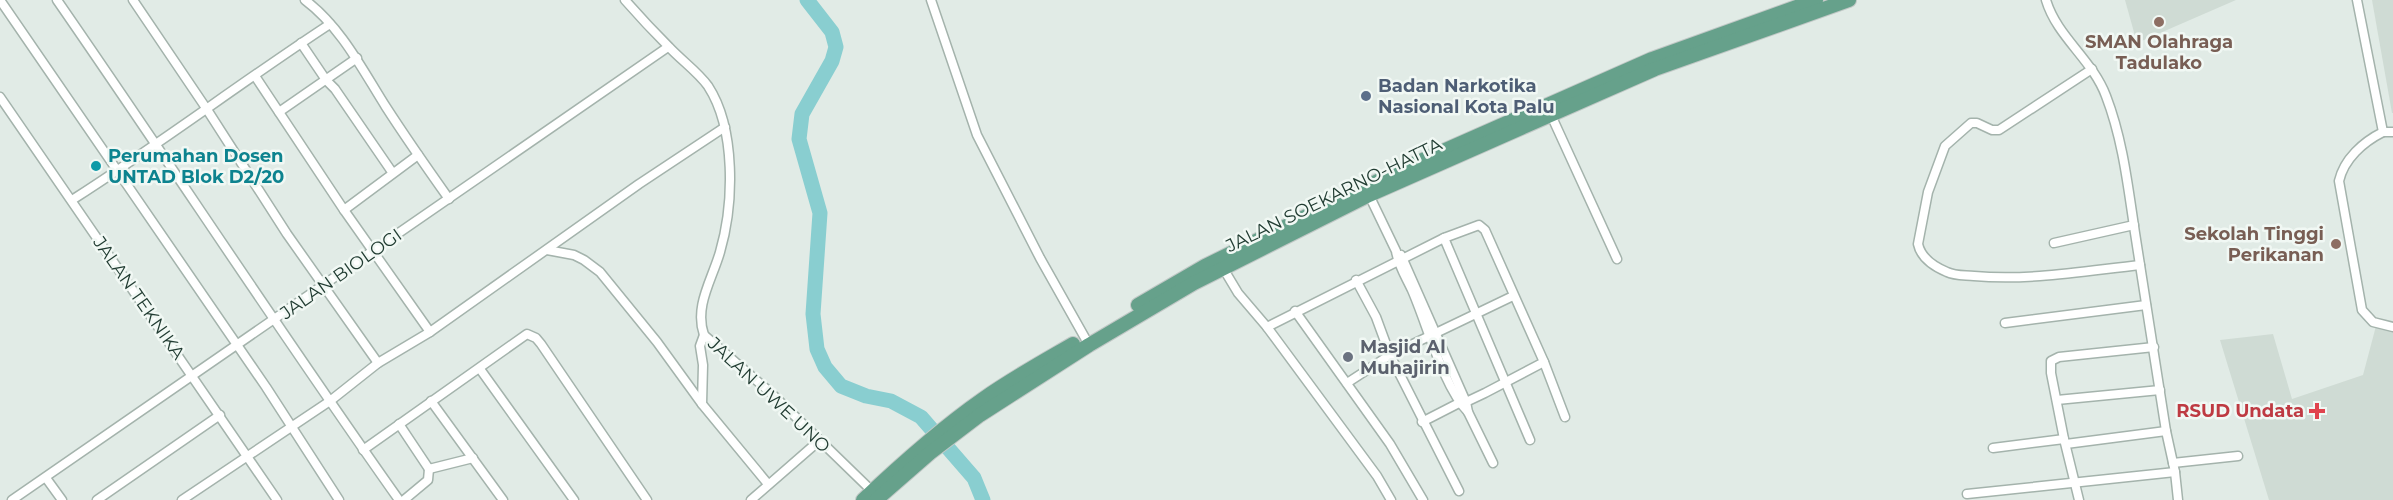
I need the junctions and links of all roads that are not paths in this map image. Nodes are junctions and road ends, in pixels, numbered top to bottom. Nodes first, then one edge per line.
1 (0, 0) edge
2 (57, 0) edge
3 (133, 0) edge
4 (305, 0) edge
5 (625, 0) edge
6 (931, 0) edge
7 (1849, 0) edge
8 (2046, 0) edge
9 (2357, 0) edge
10 (1810, 6) edge
11 (330, 24) junction
12 (301, 43) junction
13 (668, 47) junction
14 (357, 58) junction
15 (2092, 69) junction
16 (255, 76) junction
17 (326, 80) junction
18 (0, 97) edge
19 (206, 108) junction
20 (279, 112) junction
21 (1551, 115) junction
22 (1519, 123) junction
23 (725, 127) junction
24 (2382, 132) junction
25 (2393, 132) edge
26 (155, 146) junction
27 (418, 154) junction
28 (118, 171) junction
29 (392, 172) junction
30 (1369, 195) junction
31 (448, 199) junction
32 (72, 200) junction
33 (344, 210) junction
34 (1320, 214) junction
35 (2134, 225) junction
36 (1444, 238) junction
37 (2054, 243) dead end
38 (547, 250) junction
39 (373, 252) junction
40 (1401, 259) junction
41 (1617, 259) dead end
42 (2140, 265) junction
43 (1223, 268) junction
44 (1356, 280) junction
45 (325, 286) junction
46 (1513, 296) junction
47 (2146, 305) junction
48 (1295, 311) junction
49 (1474, 313) junction
50 (274, 321) junction
51 (2005, 323) dead end
52 (1266, 327) junction
53 (2393, 327) edge
54 (429, 332) junction
55 (1433, 333) junction
56 (704, 335) junction
57 (1087, 341) junction
58 (237, 346) junction
59 (2154, 347) junction
60 (1390, 355) junction
61 (1544, 362) junction
62 (378, 363) junction
63 (480, 369) junction
64 (193, 376) junction
65 (1347, 383) junction
66 (1504, 383) junction
67 (2160, 390) junction
68 (2057, 400) junction
69 (330, 401) junction
70 (431, 401) junction
71 (1463, 402) junction
72 (702, 404) junction
73 (220, 415) junction
74 (1565, 417) dead end
75 (1422, 422) junction
76 (399, 424) junction
77 (291, 426) junction
78 (2166, 432) junction
79 (819, 440) junction
80 (1530, 440) dead end
81 (2065, 441) junction
82 (1993, 448) dead end
83 (363, 450) junction
84 (248, 456) junction
85 (2238, 456) dead end
86 (473, 458) junction
87 (1493, 463) dead end
88 (2174, 467) junction
89 (429, 469) junction
90 (46, 478) junction
91 (2075, 483) junction
92 (768, 484) junction
93 (1459, 492) dead end
94 (1967, 494) dead end
95 (873, 498) edge
96 (12, 500) edge
97 (62, 500) edge
98 (97, 500) edge
99 (182, 500) edge
100 (277, 500) edge
101 (339, 500) edge
102 (399, 500) edge
103 (404, 500) edge
104 (503, 500) edge
105 (574, 500) edge
106 (647, 500) edge
107 (751, 500) edge
108 (1391, 500) edge
109 (1423, 500) edge
110 (2079, 500) edge
111 (2178, 500) edge

1 - 28 street
2 - 26 street
3 - 19 street
4 - 11 street
5 - 13 street, JALAN UWE UNO
6 - 57 street
7 - 10 main road, JALAN SOEKARNO-HATTA
8 - 15 street
9 - 24 street
10 - 21 main road, JALAN SOEKARNO-HATTA
10 - 22 main road, JALAN SOEKARNO-HATTA
11 - 12 street
11 - 14 street
12 - 16 street
12 - 17 street
13 - 23 street, JALAN UWE UNO
13 - 31 street, JALAN BIOLOGI
14 - 17 street
14 - 27 street
15 - 35 street
15 - 42 street
16 - 19 street
16 - 20 street
17 - 20 street
17 - 29 street
18 - 32 street, JALAN TEKNIKA
19 - 26 street
19 - 45 street
20 - 33 street
21 - 22 main road, JALAN SOEKARNO-HATTA
21 - 41 street
22 - 30 main road, JALAN SOEKARNO-HATTA
22 - 34 main road, JALAN SOEKARNO-HATTA
23 - 38 street
23 - 56 street, JALAN UWE UNO
24 - 25 street
24 - 53 street
26 - 28 street
26 - 50 street
27 - 29 street
27 - 31 street
28 - 32 street
28 - 58 street
29 - 33 street
30 - 34 main road, JALAN SOEKARNO-HATTA
30 - 40 street
31 - 39 street, JALAN BIOLOGI
32 - 64 street, JALAN TEKNIKA
33 - 39 street
34 - 43 main road, JALAN SOEKARNO-HATTA
34 - 57 main road, JALAN SOEKARNO-HATTA
35 - 37 street
35 - 42 street
36 - 40 street
36 - 46 street
36 - 49 street
38 - 54 street
38 - 72 street
39 - 45 street, JALAN BIOLOGI
39 - 54 street
40 - 44 street
40 - 55 street
42 - 47 street
43 - 52 street
43 - 57 main road, JALAN SOEKARNO-HATTA
44 - 48 street
44 - 60 street
45 - 50 street, JALAN BIOLOGI
45 - 62 street
46 - 49 street
46 - 61 street
47 - 51 street
47 - 59 street
48 - 52 street
48 - 65 street
49 - 55 street
49 - 66 street
50 - 58 street, JALAN BIOLOGI
50 - 69 street
52 - 108 street
54 - 62 street
55 - 60 street
55 - 71 street
56 - 72 street
56 - 79 street, JALAN UWE UNO
57 - 95 main road, JALAN SOEKARNO-HATTA
58 - 64 street, JALAN BIOLOGI
58 - 77 street
59 - 67 street
59 - 68 street
60 - 65 street
60 - 75 street
61 - 66 street
61 - 74 street
62 - 69 street
63 - 70 street
63 - 105 street
63 - 106 street
64 - 73 street, JALAN TEKNIKA
64 - 90 street, JALAN BIOLOGI
65 - 109 street
66 - 71 street
66 - 80 street
67 - 68 street
67 - 78 street
68 - 81 street
69 - 77 street
69 - 83 street
70 - 76 street
70 - 86 street
71 - 75 street
71 - 87 street
72 - 92 street
73 - 84 street, JALAN TEKNIKA
73 - 98 street
75 - 93 street
76 - 83 street
76 - 89 street
77 - 84 street
77 - 101 street
78 - 81 street
78 - 88 street
79 - 92 street
79 - 95 street, JALAN UWE UNO
81 - 82 street
81 - 91 street
83 - 102 street
84 - 99 street
84 - 100 street, JALAN TEKNIKA
85 - 88 street
86 - 89 street
86 - 104 street
88 - 91 street
88 - 111 street
89 - 103 street
90 - 96 street, JALAN BIOLOGI
90 - 97 street
91 - 94 street
91 - 110 street
92 - 107 street

